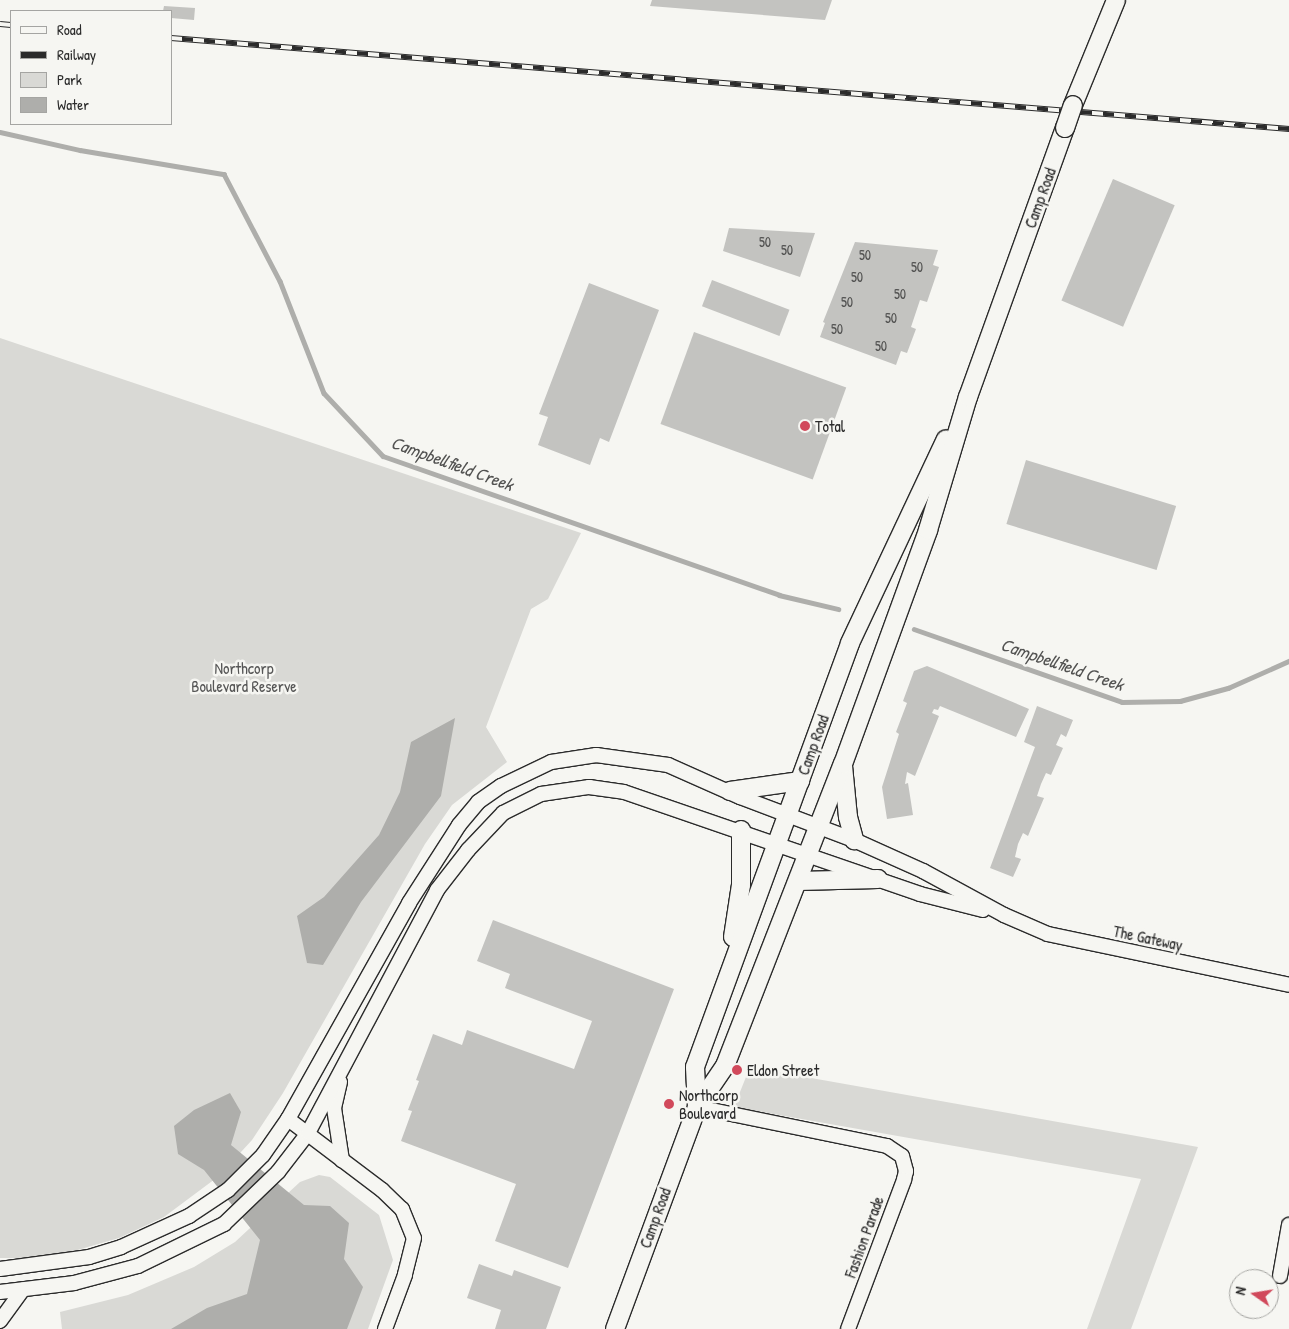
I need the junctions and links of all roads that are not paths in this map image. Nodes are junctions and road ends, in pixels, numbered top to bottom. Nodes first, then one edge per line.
1 (1116, 0) edge
2 (968, 396) junction
3 (843, 764) junction
4 (800, 781) junction
5 (730, 791) junction
6 (787, 815) junction
7 (818, 827) junction
8 (741, 830) junction
9 (854, 840) junction
10 (776, 843) junction
11 (809, 853) junction
12 (878, 879) junction
13 (798, 882) junction
14 (1004, 916) junction
15 (726, 977) junction
16 (1289, 985) edge
17 (344, 1065) junction
18 (697, 1107) junction
19 (288, 1119) junction
20 (308, 1133) junction
21 (342, 1160) junction
22 (1289, 1225) edge
23 (0, 1269) edge
24 (1280, 1276) dead end
25 (22, 1289) junction
26 (0, 1292) edge
27 (0, 1321) edge
28 (386, 1329) edge
29 (616, 1329) edge
30 (848, 1329) edge

1 - 2 main road, Camp Road, bridge
2 - 3 main road, Camp Road
2 - 4 main road, Camp Road
3 - 7 main road, Camp Road
3 - 9 main road
4 - 5 main road
4 - 6 main road, Camp Road
5 - 6 street
5 - 19 street
6 - 7 street
6 - 10 main road, Camp Road
7 - 9 street, The Gateway
7 - 11 main road, Camp Road
8 - 10 street
8 - 15 main road
8 - 17 street
9 - 14 street, The Gateway
10 - 11 street
10 - 15 main road, Camp Road
11 - 12 street, The Gateway
11 - 13 main road, Camp Road
12 - 13 main road
12 - 14 street, The Gateway
13 - 18 main road, Camp Road
14 - 16 street, The Gateway
15 - 18 main road, Camp Road
17 - 20 street
17 - 21 street
18 - 29 main road, Camp Road
18 - 30 street, Fashion Parade
19 - 20 street
19 - 23 street
20 - 21 street
20 - 25 street
21 - 28 street
22 - 24 street
25 - 26 street
25 - 27 street

